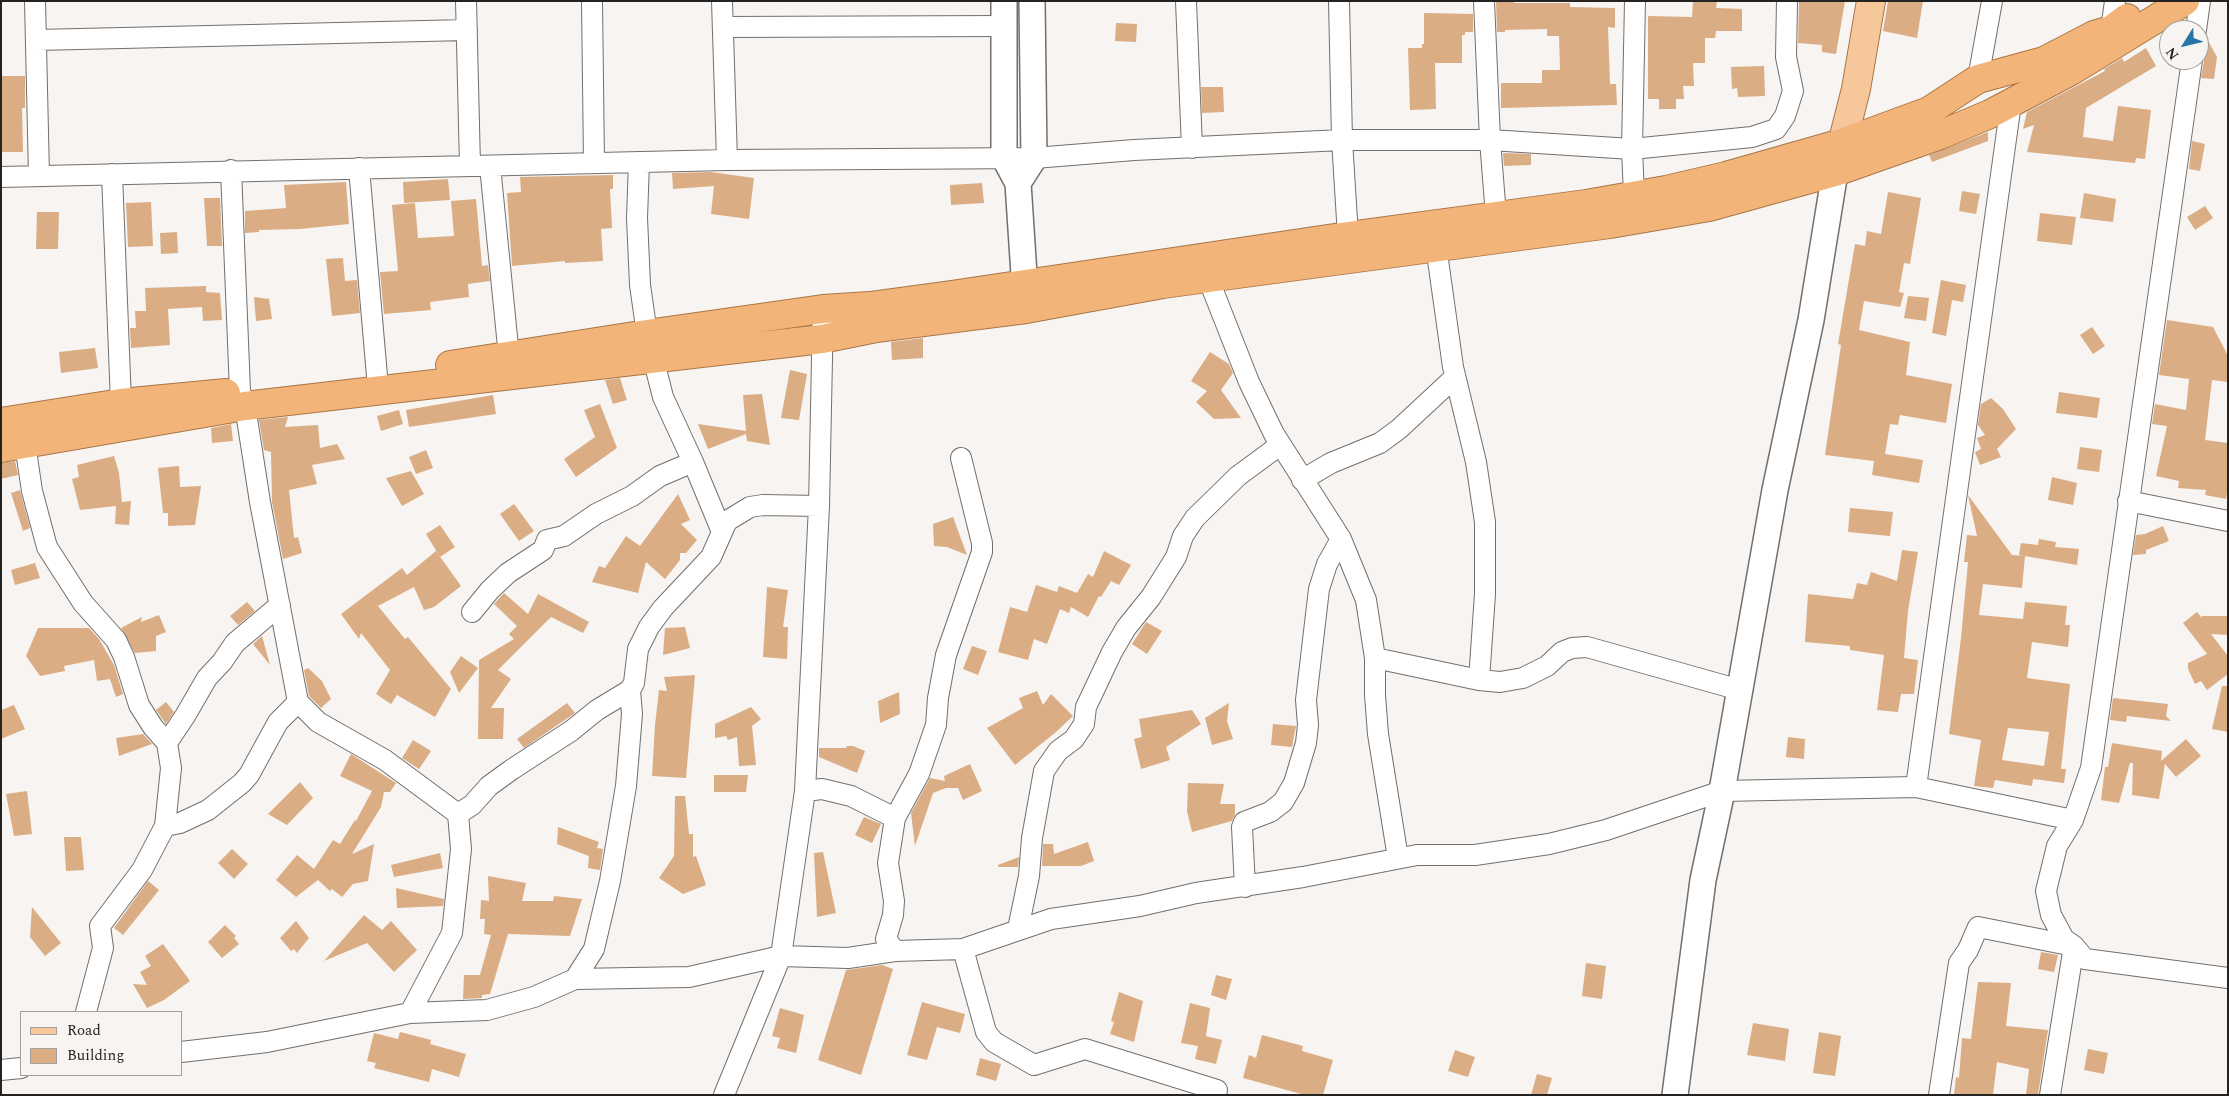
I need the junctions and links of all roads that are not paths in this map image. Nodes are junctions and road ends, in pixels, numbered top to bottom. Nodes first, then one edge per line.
1 (35, 1) edge
2 (466, 1) edge
3 (592, 1) edge
4 (722, 1) edge
5 (1004, 1) edge
6 (1032, 1) edge
7 (1186, 1) edge
8 (1339, 1) edge
9 (1484, 1) edge
10 (1635, 1) edge
11 (1787, 1) edge
12 (1871, 1) edge
13 (1992, 1) edge
14 (2115, 1) edge
15 (2150, 1) edge
16 (2184, 1) edge
17 (2200, 1) edge
18 (2197, 20) edge
19 (1005, 26) junction
20 (723, 27) junction
21 (467, 30) junction
22 (2111, 30) junction
23 (36, 40) junction
24 (2191, 70) edge
25 (1978, 79) junction
26 (2011, 102) junction
27 (1342, 140) junction
28 (1490, 140) junction
29 (1842, 143) junction
30 (1192, 148) junction
31 (1632, 149) junction
32 (1004, 158) junction
33 (1034, 158) junction
34 (727, 160) junction
35 (639, 162) junction
36 (594, 163) junction
37 (470, 166) junction
38 (490, 166) junction
39 (359, 168) junction
40 (231, 170) junction
41 (1835, 172) junction
42 (112, 174) junction
43 (39, 176) junction
44 (1, 177) edge
45 (1018, 183) junction
46 (1634, 195) junction
47 (1496, 216) junction
48 (1348, 236) junction
49 (1452, 237) junction
50 (1208, 278) junction
51 (1025, 297) junction
52 (823, 309) junction
53 (647, 334) junction
54 (822, 339) junction
55 (509, 357) junction
56 (654, 360) junction
57 (377, 376) junction
58 (1455, 377) junction
59 (242, 399) junction
60 (121, 403) junction
61 (1, 422) edge
62 (1280, 445) junction
63 (13, 446) edge
64 (961, 458) dead end
65 (693, 462) junction
66 (1302, 480) junction
67 (2128, 501) junction
68 (819, 506) junction
69 (2228, 521) edge
70 (722, 532) junction
71 (1341, 540) junction
72 (280, 605) junction
73 (472, 612) dead end
74 (1375, 658) junction
75 (1479, 680) junction
76 (630, 690) junction
77 (1740, 690) junction
78 (298, 702) junction
79 (167, 743) junction
80 (1916, 787) junction
81 (805, 791) junction
82 (1722, 791) junction
83 (458, 814) junction
84 (894, 818) junction
85 (2073, 820) junction
86 (165, 826) junction
87 (1398, 858) junction
88 (1244, 887) junction
89 (1018, 929) junction
90 (2074, 946) junction
91 (963, 949) junction
92 (895, 951) junction
93 (781, 956) junction
94 (2228, 978) edge
95 (575, 979) junction
96 (86, 1011) edge
97 (410, 1013) junction
98 (182, 1052) edge
99 (20, 1068) edge
100 (1, 1070) edge
101 (724, 1095) edge
102 (1216, 1095) edge
103 (1675, 1095) edge
104 (1939, 1095) edge
105 (2050, 1095) edge

1 - 23 street
2 - 21 street
3 - 36 street
4 - 20 street
5 - 19 street
6 - 33 street
7 - 30 street
8 - 27 street
9 - 28 street
10 - 31 street
11 - 31 street
12 - 29 main road
13 - 25 street
14 - 22 street
15 - 22 highway
16 - 26 highway
17 - 18 street
19 - 20 street
19 - 32 street
20 - 34 street
21 - 23 street
21 - 37 street
22 - 25 highway
23 - 43 street
24 - 67 street
25 - 29 highway
26 - 41 highway
26 - 80 street
27 - 28 street
27 - 30 street
27 - 48 street
28 - 31 street
28 - 47 street
29 - 41 main road
29 - 46 highway
30 - 33 street
31 - 46 street
32 - 33 street
32 - 34 street
32 - 45 street
33 - 45 street
34 - 35 street
35 - 36 street
35 - 53 street
36 - 38 street
37 - 38 street
37 - 39 street
38 - 55 street
39 - 40 street
39 - 57 street
40 - 42 street
40 - 59 street
41 - 49 highway
41 - 77 street
42 - 43 street
42 - 60 street
43 - 44 street
45 - 51 street
46 - 47 highway
47 - 49 highway
48 - 49 highway
48 - 51 highway
49 - 50 highway
49 - 58 street
50 - 51 highway
50 - 62 street
51 - 52 highway
51 - 54 highway
52 - 53 highway
52 - 54 street
53 - 55 highway
53 - 56 street
54 - 56 highway
54 - 68 street
55 - 57 highway
56 - 59 highway
56 - 65 street
57 - 59 highway
58 - 66 street
58 - 75 street
59 - 60 highway
59 - 63 highway
59 - 72 street
60 - 61 highway
62 - 66 street
62 - 89 street
63 - 79 street
64 - 84 street
65 - 70 street
65 - 73 street
66 - 71 street
67 - 69 street
67 - 85 street
68 - 70 street
68 - 81 street
70 - 76 street
71 - 74 street
71 - 88 street
72 - 78 street
72 - 79 street
74 - 75 street
74 - 87 street
75 - 77 street
76 - 83 street
76 - 95 street
77 - 82 street
78 - 83 street
78 - 86 street
79 - 86 street
80 - 82 street
80 - 85 street
81 - 84 street
81 - 93 street
82 - 87 street
82 - 103 street
83 - 97 street
84 - 92 street
85 - 90 street
86 - 96 street
87 - 88 street
88 - 89 street
89 - 91 street
90 - 94 street
90 - 104 street
90 - 105 street
91 - 92 street
91 - 102 street
92 - 93 street
93 - 95 street
93 - 101 street
95 - 97 street
97 - 98 street
99 - 100 street

